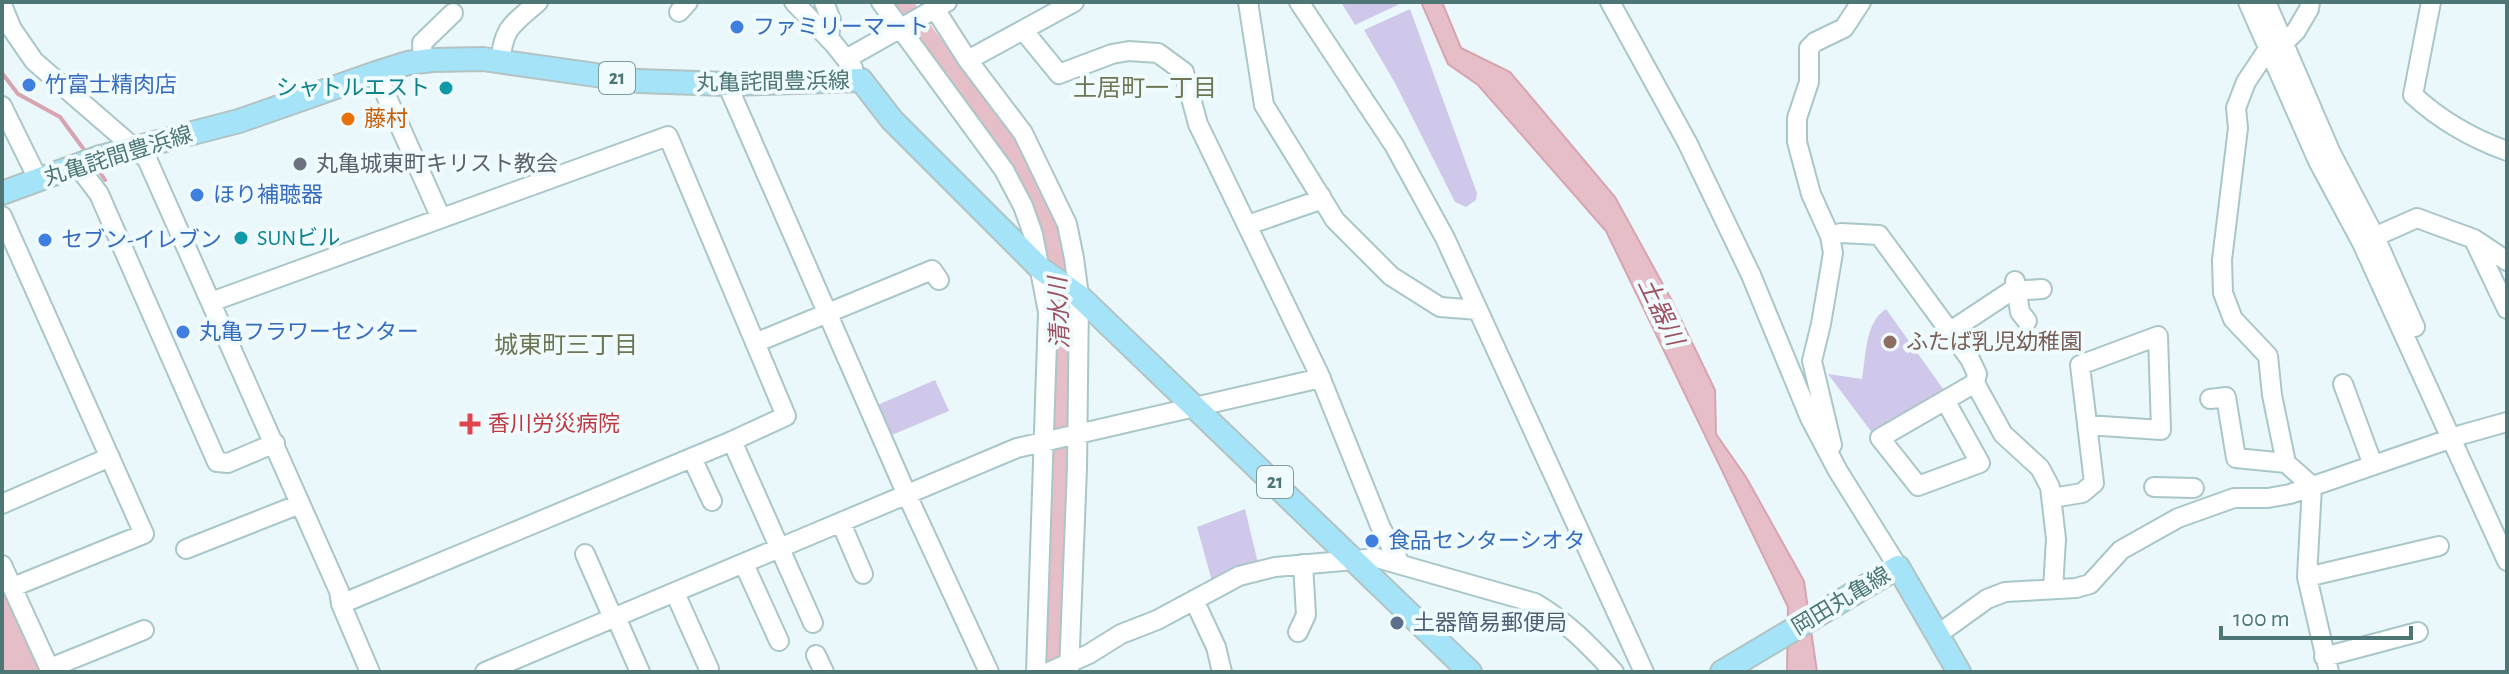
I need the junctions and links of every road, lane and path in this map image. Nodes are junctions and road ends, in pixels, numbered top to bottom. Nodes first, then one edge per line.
1 (538, 2) edge
2 (794, 2) edge
3 (824, 2) edge
4 (881, 2) edge
5 (1074, 2) edge
6 (1248, 2) edge
7 (1299, 2) edge
8 (1610, 2) edge
9 (1861, 2) edge
10 (2248, 2) edge
11 (2266, 2) edge
12 (2310, 2) edge
13 (2431, 2) edge
14 (2, 5) edge
15 (933, 6) edge
16 (453, 13) dead end
17 (901, 26) junction
18 (1023, 30) junction
19 (829, 39) junction
20 (2276, 46) junction
21 (846, 59) junction
22 (968, 60) junction
23 (423, 62) junction
24 (500, 62) junction
25 (376, 73) junction
26 (861, 80) junction
27 (727, 84) junction
28 (2, 106) edge
29 (134, 148) junction
30 (2507, 151) edge
31 (87, 161) junction
32 (38, 179) junction
33 (2, 193) edge
34 (1321, 196) junction
35 (2, 216) edge
36 (441, 218) junction
37 (1248, 225) junction
38 (1830, 236) junction
39 (2474, 239) junction
40 (2368, 240) junction
41 (2507, 261) edge
42 (1041, 269) junction
43 (939, 280) dead end
44 (2016, 285) junction
45 (2042, 289) dead end
46 (1078, 295) junction
47 (211, 302) junction
48 (2507, 309) edge
49 (1478, 310) junction
50 (827, 313) junction
51 (2027, 321) dead end
52 (1949, 332) junction
53 (755, 343) junction
54 (1321, 378) junction
55 (1975, 383) junction
56 (2343, 384) dead end
57 (2210, 399) dead end
58 (1945, 400) junction
59 (1196, 407) junction
60 (2507, 422) edge
61 (2087, 425) junction
62 (1075, 433) junction
63 (2459, 436) junction
64 (1045, 440) junction
65 (732, 441) junction
66 (275, 443) junction
67 (110, 457) junction
68 (692, 458) junction
69 (2286, 463) junction
70 (2373, 465) junction
71 (1838, 471) junction
72 (2312, 486) junction
73 (2154, 487) dead end
74 (907, 495) junction
75 (2052, 498) junction
76 (712, 501) dead end
77 (2, 504) edge
78 (300, 504) junction
79 (2194, 512) junction
80 (841, 523) junction
81 (2507, 529) edge
82 (2439, 546) dead end
83 (186, 549) dead end
84 (781, 549) junction
85 (585, 554) dead end
86 (1355, 559) junction
87 (2507, 561) edge
88 (744, 564) junction
89 (1303, 564) junction
90 (2, 565) edge
91 (1401, 565) junction
92 (1894, 570) junction
93 (863, 574) dead end
94 (2307, 577) junction
95 (13, 587) junction
96 (2053, 589) junction
97 (675, 593) junction
98 (1194, 600) junction
99 (341, 604) junction
100 (615, 618) junction
101 (1309, 622) dead end
102 (813, 623) dead end
103 (144, 630) dead end
104 (2418, 632) dead end
105 (1937, 635) junction
106 (779, 641) dead end
107 (2326, 665) edge
108 (709, 669) dead end
109 (1073, 669) edge
110 (50, 670) edge
111 (370, 672) edge
112 (485, 672) edge
113 (640, 672) edge
114 (989, 672) edge
115 (1036, 672) edge
116 (1049, 672) edge
117 (1222, 672) edge
118 (1470, 672) edge
119 (1614, 672) edge
120 (1644, 672) edge
121 (1722, 672) edge
122 (1959, 672) edge

1 - 24 street
2 - 19 street
3 - 19 street
4 - 17 street
5 - 18 street
6 - 34 street
7 - 49 street
8 - 71 street
9 - 38 street
10 - 20 street
11 - 20 street
12 - 20 street
13 - 30 street
14 - 29 street
15 - 17 street
15 - 22 street
16 - 23 street
17 - 21 street
17 - 42 street
18 - 22 street
18 - 37 street
19 - 21 street
20 - 40 street
20 - 69 street
21 - 26 street
22 - 46 street
23 - 24 main road, 丸亀詫間豊浜線 / 21
23 - 25 main road, 丸亀詫間豊浜線 / 21
24 - 27 main road, 丸亀詫間豊浜線 / 21
25 - 29 main road, 丸亀詫間豊浜線 / 21
25 - 36 street
26 - 27 main road, 丸亀詫間豊浜線 / 21
26 - 42 main road, 丸亀詫間豊浜線 / 21
27 - 50 street
28 - 32 street
29 - 31 main road, 丸亀詫間豊浜線 / 21
29 - 47 street
31 - 32 main road, 丸亀詫間豊浜線 / 21
31 - 66 street
32 - 33 main road, 丸亀詫間豊浜線 / 21
34 - 37 street
34 - 49 street
35 - 67 street
36 - 47 street
36 - 53 street
37 - 54 street
38 - 52 street
38 - 71 street
39 - 40 street
39 - 41 street
39 - 48 street
40 - 63 street
42 - 46 main road, 丸亀詫間豊浜線 / 21
42 - 64 street
43 - 50 street
44 - 45 street
44 - 51 street
44 - 52 street
46 - 59 main road, 丸亀詫間豊浜線 / 21
46 - 62 street
47 - 66 street
49 - 120 street
50 - 53 street
50 - 74 street
52 - 55 street
53 - 65 street
54 - 59 street
54 - 91 street
55 - 58 street
55 - 75 street
56 - 70 street
57 - 69 street
58 - 58 street
59 - 62 street
59 - 86 main road, 丸亀詫間豊浜線 / 21
60 - 63 street
61 - 61 street
61 - 75 street
62 - 64 street
62 - 109 street
63 - 70 street
63 - 81 street
63 - 87 street
64 - 74 street
64 - 115 street
65 - 68 street
65 - 84 street
66 - 78 street
67 - 77 street
67 - 95 street
68 - 76 street
68 - 99 street
69 - 72 street
70 - 72 street
71 - 92 street
72 - 79 street
72 - 94 street
73 - 79 street
74 - 80 street
74 - 114 street
75 - 96 street
78 - 83 street
78 - 99 street
79 - 96 street
80 - 84 street
80 - 93 street
82 - 94 street
84 - 88 street
84 - 102 street
85 - 100 street
86 - 89 street
86 - 91 street
86 - 118 main road, 丸亀詫間豊浜線 / 21
88 - 97 street
88 - 106 street
89 - 98 street
89 - 101 street
90 - 95 street
91 - 119 street
92 - 105 main road, 岡田丸亀線
92 - 121 main road, 岡田丸亀線
94 - 107 street
95 - 110 street
96 - 105 street
97 - 100 street
97 - 108 street
98 - 109 street
98 - 117 street
99 - 111 street
100 - 112 street
100 - 113 street
103 - 110 street
104 - 107 street
105 - 122 main road, 岡田丸亀線
109 - 116 street

